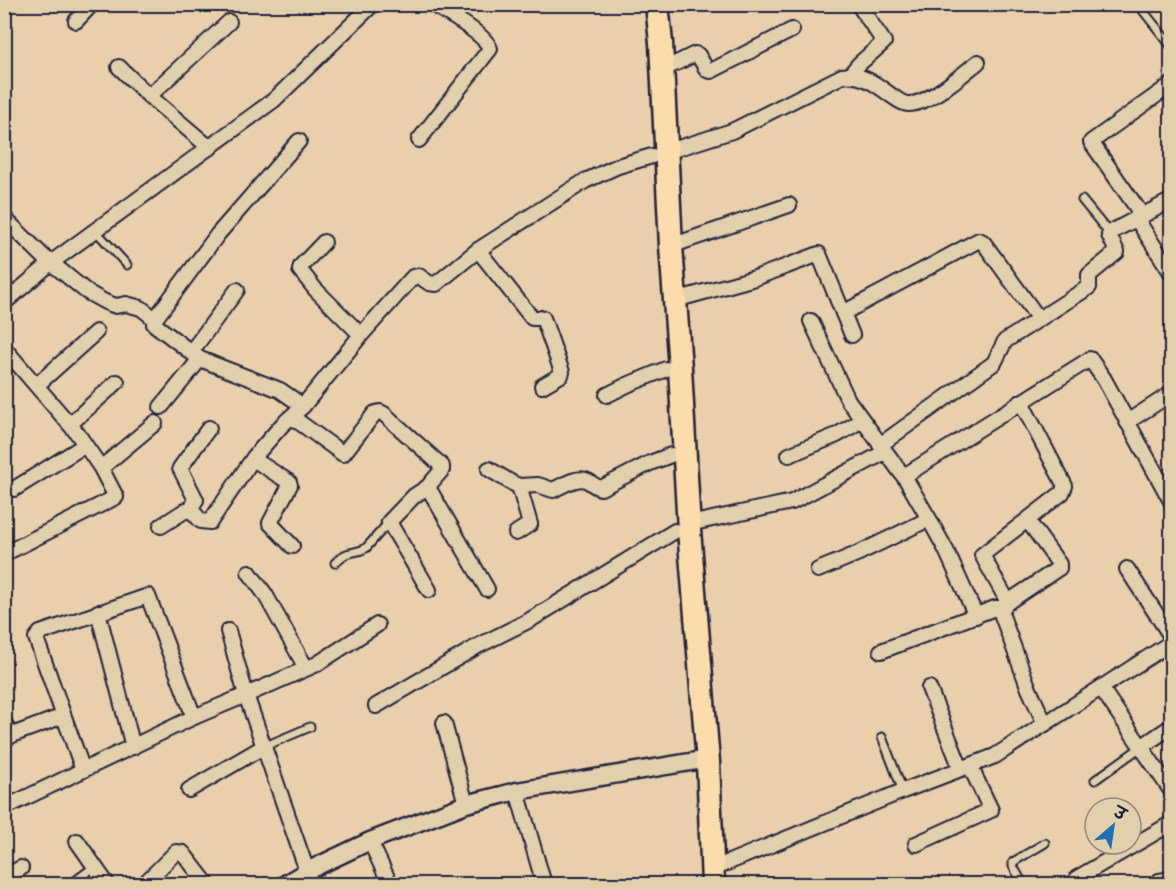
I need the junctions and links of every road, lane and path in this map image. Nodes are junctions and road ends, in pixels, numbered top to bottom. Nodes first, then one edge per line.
1 (92, 4) edge
2 (350, 4) edge
3 (373, 4) edge
4 (432, 4) edge
5 (642, 4) edge
6 (657, 4) edge
7 (858, 4) edge
8 (1141, 8) dead end
9 (361, 14) junction
10 (76, 21) dead end
11 (229, 22) dead end
12 (792, 30) dead end
13 (1172, 47) edge
14 (978, 62) dead end
15 (120, 67) dead end
16 (662, 70) junction
17 (850, 75) junction
18 (1172, 84) edge
19 (149, 96) junction
20 (419, 140) dead end
21 (299, 141) dead end
22 (210, 147) junction
23 (659, 154) junction
24 (1082, 200) dead end
25 (1172, 200) edge
26 (789, 205) dead end
27 (1139, 217) junction
28 (4, 218) edge
29 (95, 230) junction
30 (1109, 233) junction
31 (324, 242) dead end
32 (671, 246) junction
33 (478, 250) junction
34 (52, 262) junction
35 (127, 265) dead end
36 (1172, 274) edge
37 (237, 290) dead end
38 (675, 300) junction
39 (4, 303) edge
40 (843, 313) junction
41 (155, 319) junction
42 (1039, 319) junction
43 (811, 321) dead end
44 (96, 332) dead end
45 (361, 335) junction
46 (852, 335) dead end
47 (4, 348) edge
48 (195, 356) junction
49 (666, 369) junction
50 (117, 382) dead end
51 (37, 385) junction
52 (542, 386) dead end
53 (1172, 393) edge
54 (607, 395) dead end
55 (1021, 402) junction
56 (303, 406) junction
57 (161, 407) dead end
58 (292, 417) junction
59 (862, 420) junction
60 (1128, 422) junction
61 (155, 423) dead end
62 (70, 424) junction
63 (209, 428) dead end
64 (85, 445) junction
65 (883, 449) junction
66 (671, 455) junction
67 (789, 455) dead end
68 (253, 459) junction
69 (101, 468) junction
70 (489, 468) dead end
71 (904, 476) junction
72 (429, 486) junction
73 (519, 486) junction
74 (14, 489) dead end
75 (1172, 503) edge
76 (190, 510) junction
77 (929, 519) junction
78 (1029, 521) junction
79 (389, 522) junction
80 (161, 526) dead end
81 (682, 528) junction
82 (516, 533) dead end
83 (292, 546) dead end
84 (4, 554) edge
85 (335, 563) dead end
86 (1127, 569) dead end
87 (818, 570) dead end
88 (249, 572) dead end
89 (487, 589) dead end
90 (429, 590) dead end
91 (1005, 605) junction
92 (98, 612) junction
93 (976, 615) junction
94 (377, 625) dead end
95 (228, 631) dead end
96 (1172, 640) edge
97 (881, 651) dead end
98 (306, 668) junction
99 (929, 688) dead end
100 (1101, 688) junction
101 (246, 695) junction
102 (376, 706) dead end
103 (63, 716) junction
104 (194, 717) junction
105 (4, 722) edge
106 (444, 723) dead end
107 (1045, 724) junction
108 (1172, 726) edge
109 (310, 727) dead end
110 (882, 736) dead end
111 (8, 737) edge
112 (133, 747) junction
113 (263, 747) junction
114 (1141, 747) junction
115 (701, 761) junction
116 (966, 767) junction
117 (83, 770) junction
118 (1095, 780) dead end
119 (189, 790) dead end
120 (518, 791) junction
121 (903, 791) junction
122 (1172, 792) edge
123 (466, 804) junction
124 (4, 808) edge
125 (1172, 823) edge
126 (77, 841) dead end
127 (370, 841) junction
128 (1045, 843) dead end
129 (916, 844) dead end
130 (94, 866) junction
131 (21, 868) dead end
132 (4, 877) edge
133 (708, 879) edge
134 (1172, 879) edge
135 (295, 880) edge
136 (71, 885) edge
137 (107, 885) edge
138 (144, 885) edge
139 (207, 885) edge
140 (390, 885) edge
141 (544, 885) edge
142 (1023, 885) edge
143 (1076, 885) edge
144 (1156, 885) edge

1 - 10 street
2 - 9 street
3 - 9 street
4 - 20 street
5 - 23 highway
6 - 16 highway
7 - 17 street
8 - 13 lane
9 - 22 street
11 - 19 street
12 - 16 street
14 - 17 street
15 - 19 street
16 - 23 highway
17 - 23 street
18 - 27 street
19 - 22 street
21 - 41 street
22 - 29 street
23 - 32 highway
23 - 33 street
23 - 49 highway
24 - 30 lane
25 - 27 street
26 - 32 street
27 - 30 street
27 - 36 street
28 - 34 street
29 - 34 street
29 - 35 lane
30 - 42 street
31 - 45 street
32 - 38 highway
33 - 45 street
33 - 52 street
34 - 39 street
34 - 41 street
37 - 48 street
38 - 40 street
38 - 81 highway
40 - 42 street
40 - 46 street
41 - 48 street
42 - 65 street
43 - 59 street
44 - 51 street
45 - 56 street
47 - 51 street
48 - 56 street
48 - 57 street
49 - 54 street
49 - 66 highway
50 - 62 street
51 - 62 street
53 - 60 street
55 - 60 street
55 - 71 street
55 - 78 street
56 - 58 street
58 - 68 street
58 - 72 street
59 - 65 street
59 - 67 street
60 - 75 street
61 - 69 street
62 - 64 street
63 - 76 street
64 - 69 street
64 - 74 street
65 - 71 street
65 - 81 street
66 - 73 street
66 - 81 highway
68 - 76 street
68 - 83 street
69 - 84 street
70 - 73 street
71 - 77 street
72 - 79 street
72 - 89 street
73 - 82 street
76 - 80 street
77 - 87 street
77 - 93 street
78 - 91 street
78 - 91 street
79 - 85 lane
79 - 90 street
81 - 102 street
81 - 115 highway
86 - 96 street
88 - 98 street
91 - 93 street
91 - 107 street
92 - 103 street
92 - 104 street
92 - 112 street
93 - 97 street
94 - 98 street
95 - 101 street
96 - 100 street
98 - 101 street
99 - 116 street
100 - 107 street
100 - 114 street
101 - 104 street
101 - 113 street
103 - 111 street
103 - 117 street
104 - 112 street
105 - 111 street
106 - 123 street
107 - 116 street
108 - 114 street
109 - 113 lane
110 - 121 lane
112 - 117 street
113 - 119 street
113 - 135 street
114 - 118 lane
114 - 122 street
115 - 120 street
115 - 133 highway
116 - 121 street
116 - 129 street
117 - 124 street
120 - 123 street
120 - 141 street
121 - 133 street
123 - 127 street
125 - 143 street
126 - 130 street
127 - 135 street
127 - 140 street
128 - 142 lane
130 - 136 lane
130 - 137 street
131 - 132 street
134 - 144 street
138 - 139 street

